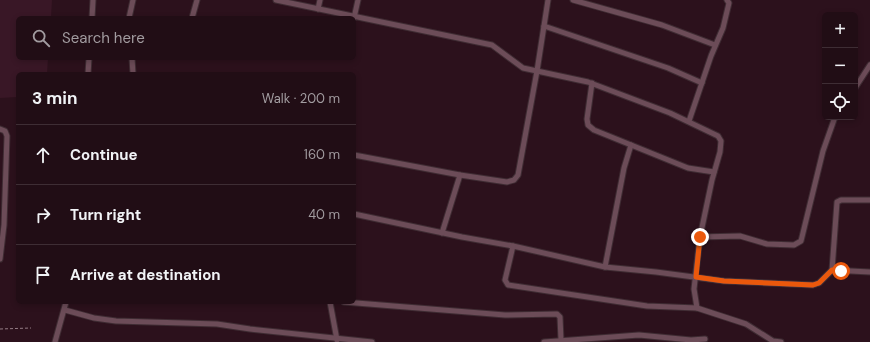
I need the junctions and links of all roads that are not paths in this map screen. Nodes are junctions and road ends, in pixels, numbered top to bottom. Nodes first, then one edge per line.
1 (93, 0) edge
2 (133, 0) edge
3 (197, 0) edge
4 (276, 0) edge
5 (320, 0) edge
6 (358, 0) edge
7 (548, 0) edge
8 (573, 0) edge
9 (726, 0) edge
10 (318, 10) junction
11 (92, 16) edge
12 (129, 16) edge
13 (193, 16) edge
14 (345, 16) edge
15 (354, 16) edge
16 (356, 18) edge
17 (544, 26) junction
18 (715, 45) junction
19 (90, 60) edge
20 (132, 60) edge
21 (870, 65) edge
22 (537, 70) junction
23 (88, 72) edge
24 (133, 72) edge
25 (592, 83) junction
26 (702, 83) junction
27 (858, 84) edge
28 (834, 120) edge
29 (689, 121) junction
30 (0, 128) edge
31 (631, 145) junction
32 (356, 155) edge
33 (714, 172) junction
34 (460, 175) junction
35 (3, 176) edge
36 (870, 200) edge
37 (356, 214) edge
38 (2, 225) edge
39 (442, 233) junction
40 (700, 237) junction
41 (513, 246) junction
42 (0, 259) edge
43 (605, 267) junction
44 (832, 270) junction
45 (870, 272) edge
46 (696, 277) junction
47 (356, 303) edge
48 (66, 304) edge
49 (330, 304) edge
50 (698, 308) junction
51 (65, 310) junction
52 (705, 339) dead end
53 (337, 340) edge
54 (560, 340) junction
55 (56, 342) edge
56 (372, 342) edge
57 (544, 342) edge
58 (773, 342) edge
59 (781, 342) edge

1 - 11 street
2 - 12 street
3 - 13 street
4 - 10 street
5 - 10 street
6 - 15 street
7 - 17 street
8 - 18 street
9 - 18 street
10 - 14 street
16 - 22 street
17 - 22 street
17 - 26 street
18 - 26 street
19 - 23 street
20 - 24 street
21 - 27 street
22 - 25 street
22 - 34 street
25 - 29 street
25 - 31 street
26 - 29 street
28 - 40 street
29 - 33 street
30 - 35 street
31 - 33 street
31 - 43 street
32 - 34 street
33 - 40 street
34 - 39 street
35 - 38 street
36 - 44 street
37 - 39 street
38 - 42 street
39 - 41 street
40 - 46 street
41 - 43 street
41 - 50 street
43 - 46 street
44 - 45 street
44 - 46 street
46 - 50 street
47 - 54 street
48 - 51 street
49 - 53 street
50 - 58 street
51 - 53 street
51 - 55 street
52 - 54 street
53 - 56 street
54 - 57 street
58 - 59 street

